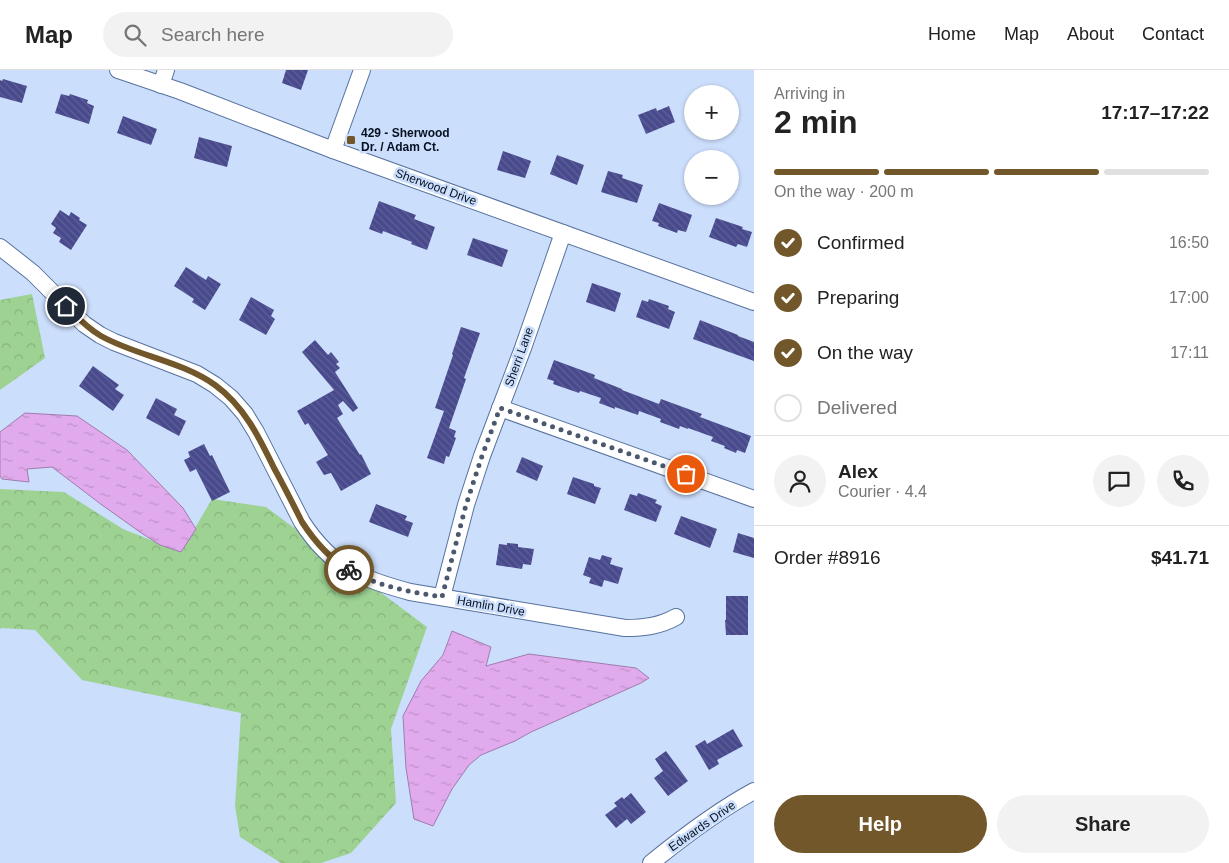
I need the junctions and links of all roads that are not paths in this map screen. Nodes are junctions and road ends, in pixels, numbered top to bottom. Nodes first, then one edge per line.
1 (118, 70) edge
2 (362, 70) edge
3 (164, 77) edge
4 (334, 150) junction
5 (563, 232) junction
6 (0, 247) edge
7 (754, 302) edge
8 (500, 408) junction
9 (754, 499) edge
10 (442, 597) junction
11 (676, 617) dead end
12 (754, 791) edge
13 (651, 863) edge

1 - 3 street, Sherwood Drive
2 - 4 street
3 - 4 street, Sherwood Drive
4 - 5 street, Sherwood Drive
5 - 7 street, Sherwood Drive
5 - 8 street, Sherri Lane
6 - 10 street, Hamlin Drive
8 - 9 street
8 - 10 street, Sherri Lane
10 - 11 street, Hamlin Drive
12 - 13 street, Edwards Drive

